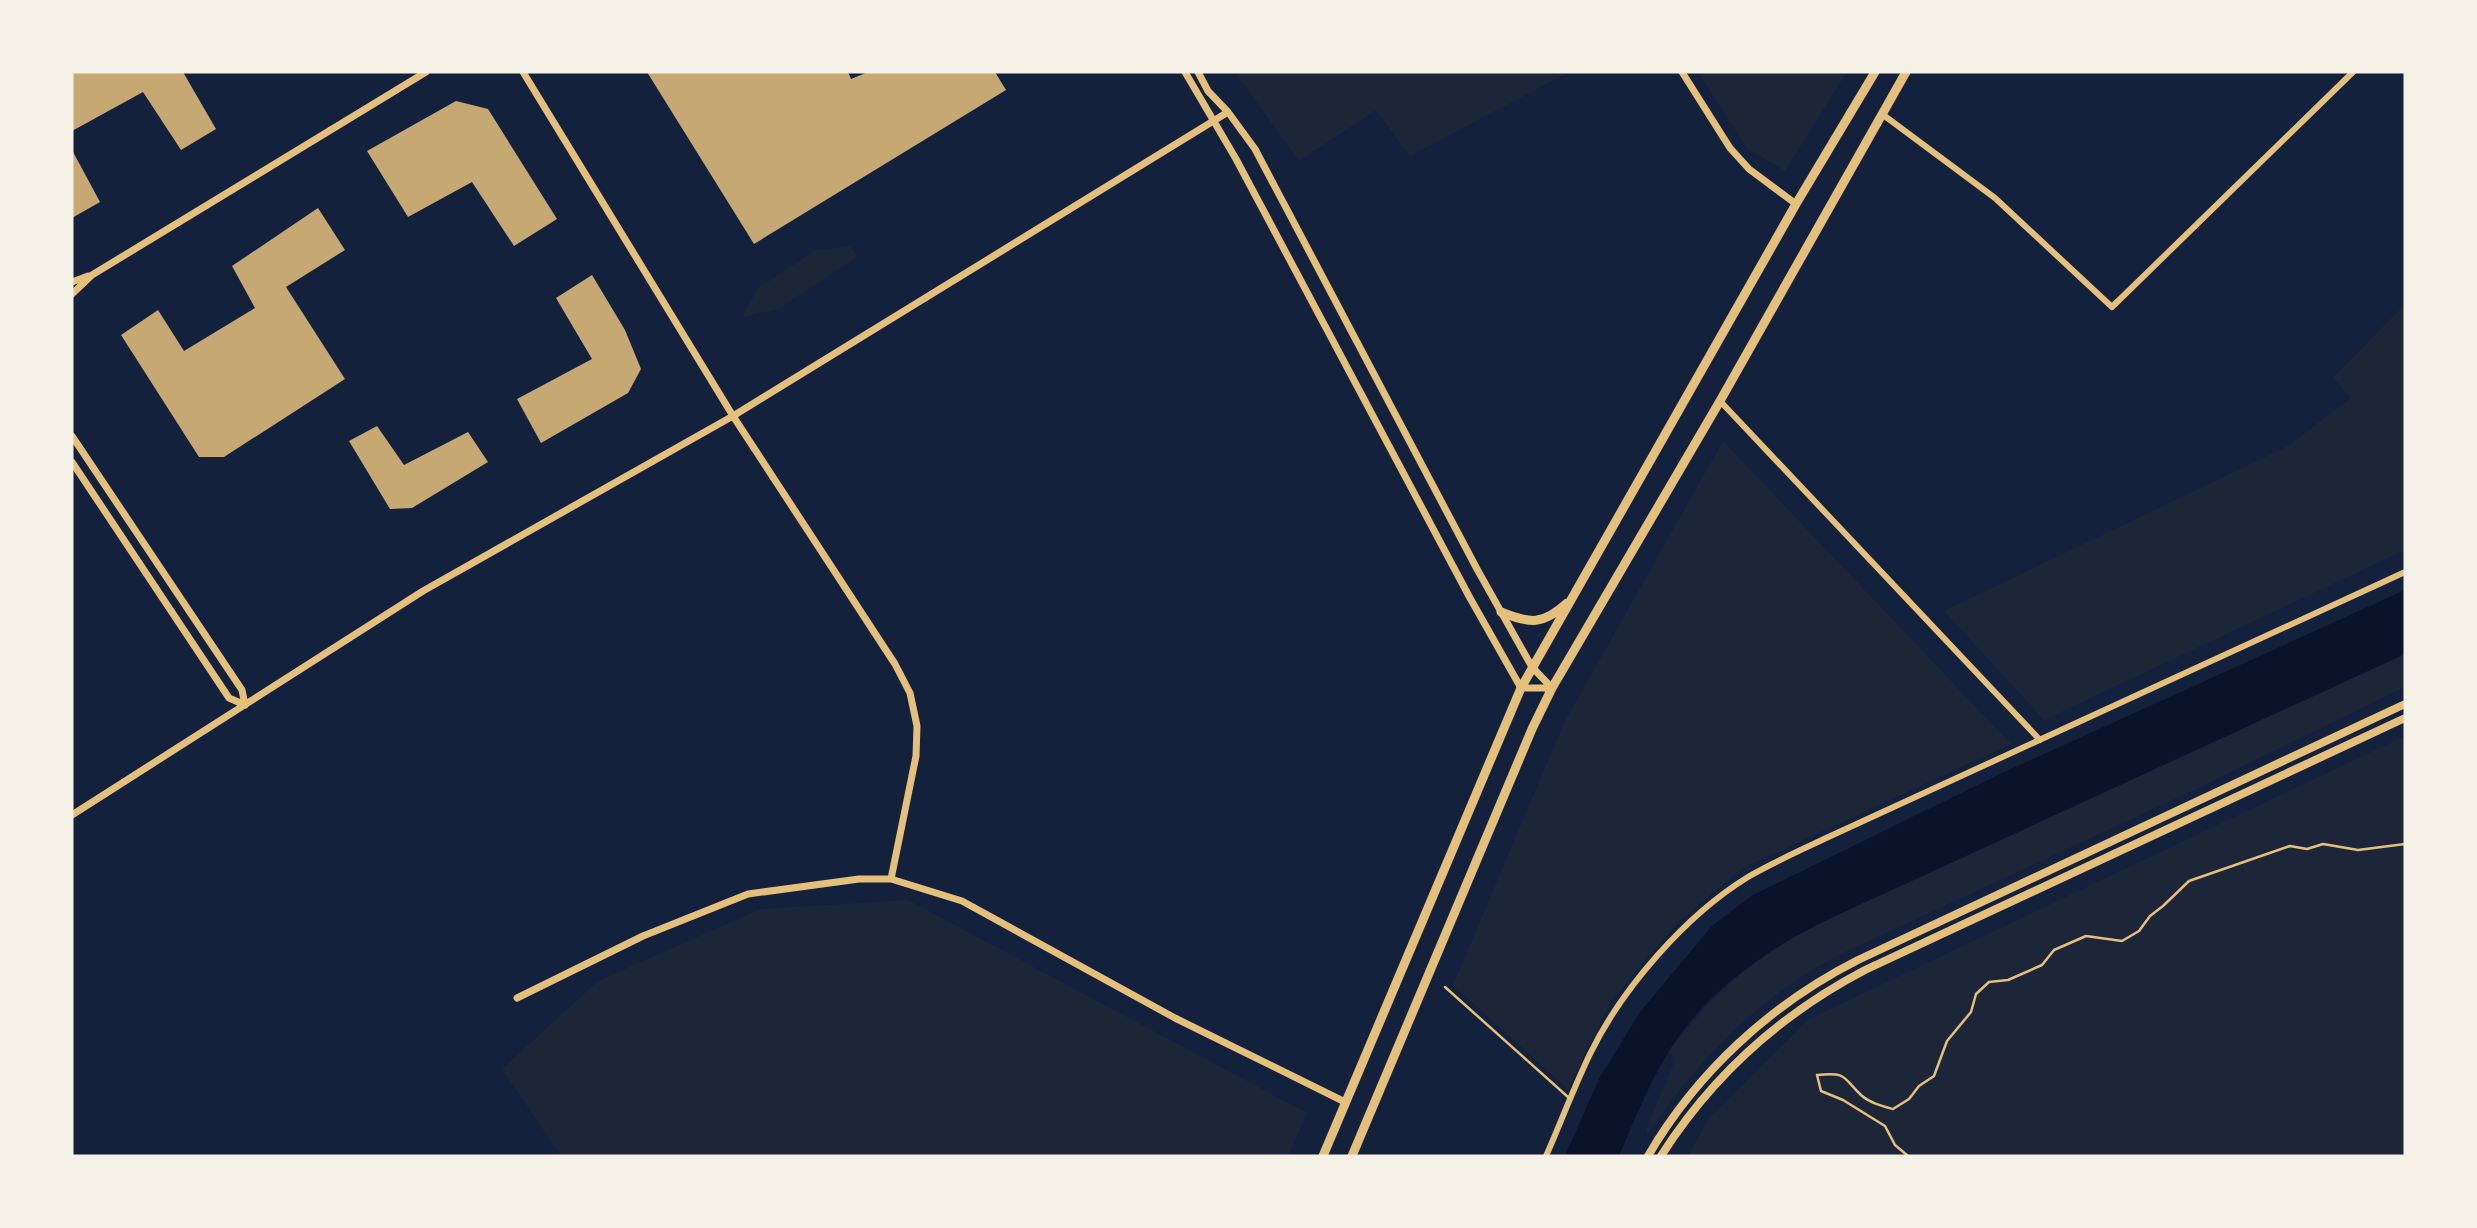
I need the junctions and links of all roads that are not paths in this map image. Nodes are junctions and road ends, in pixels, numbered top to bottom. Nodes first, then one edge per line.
1 (426, 72) edge
2 (523, 72) edge
3 (1185, 72) edge
4 (1198, 72) edge
5 (1682, 72) edge
6 (1875, 72) edge
7 (1906, 72) edge
8 (2353, 72) edge
9 (1228, 112) junction
10 (1882, 114) junction
11 (1213, 121) junction
12 (1796, 204) junction
13 (92, 275) junction
14 (72, 282) edge
15 (72, 294) edge
16 (1720, 401) junction
17 (733, 416) junction
18 (72, 436) edge
19 (72, 462) edge
20 (2405, 572) edge
21 (1576, 594) junction
22 (1501, 612) junction
23 (1532, 667) junction
24 (1521, 688) junction
25 (1552, 688) junction
26 (2405, 704) edge
27 (245, 705) junction
28 (2405, 718) edge
29 (2040, 740) junction
30 (72, 815) edge
31 (2405, 844) edge
32 (891, 879) junction
33 (1445, 987) dead end
34 (517, 998) dead end
35 (1571, 1100) junction
36 (1345, 1102) junction
37 (1322, 1156) edge
38 (1352, 1156) edge
39 (1546, 1156) edge
40 (1647, 1156) edge
41 (1661, 1156) edge
42 (1908, 1156) edge

1 - 13 street
2 - 17 street
3 - 11 street
4 - 9 street
5 - 12 street
6 - 12 main road
7 - 10 main road
8 - 10 street
9 - 11 street
9 - 22 street
10 - 16 main road
11 - 17 street
11 - 24 street
12 - 21 main road
13 - 14 street
13 - 15 street
16 - 25 main road
16 - 29 street
17 - 27 street
17 - 32 street
18 - 27 street
19 - 27 street
20 - 29 street
21 - 22 main road
21 - 23 main road
22 - 23 street
23 - 24 main road
23 - 25 street
24 - 25 street
24 - 36 main road
25 - 38 main road
26 - 40 main road
27 - 30 street
28 - 41 main road
29 - 35 street
31 - 42 lane
32 - 34 street
32 - 36 street
33 - 35 lane
35 - 39 street
36 - 37 main road

